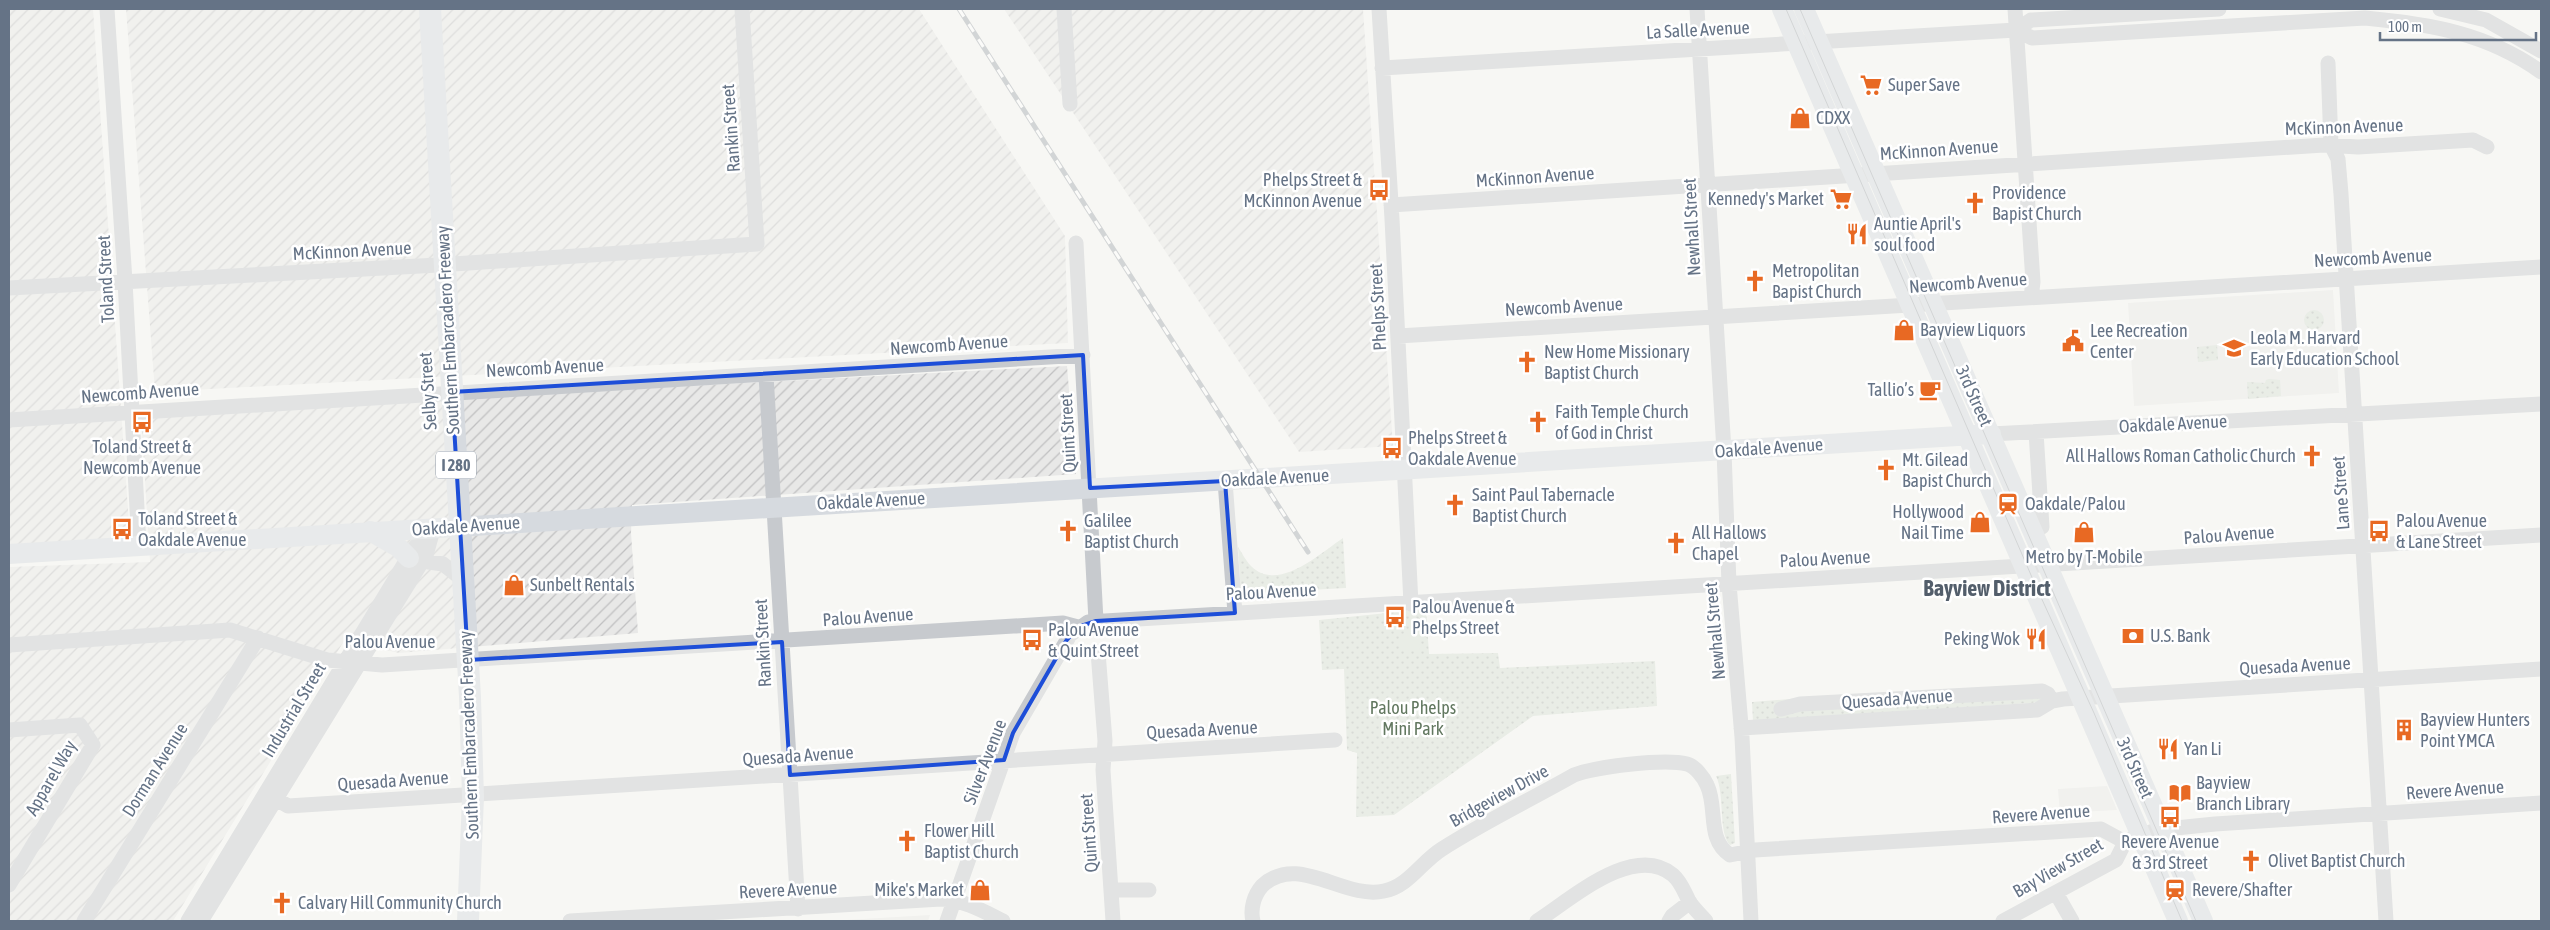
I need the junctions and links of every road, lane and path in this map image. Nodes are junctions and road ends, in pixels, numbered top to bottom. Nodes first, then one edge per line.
1 (107, 9) edge
2 (425, 9) edge
3 (430, 9) edge
4 (742, 9) edge
5 (1064, 9) edge
6 (1378, 9) edge
7 (1697, 9) edge
8 (1782, 9) edge
9 (1804, 9) edge
10 (2015, 9) edge
11 (2218, 9) edge
12 (2440, 9) edge
13 (2254, 16) edge
14 (2275, 16) edge
15 (2016, 30) junction
16 (1819, 42) junction
17 (1797, 43) junction
18 (1700, 49) junction
19 (2541, 51) edge
20 (2328, 64) dead end
21 (1382, 68) junction
22 (2541, 72) edge
23 (1070, 104) dead end
24 (2331, 145) junction
25 (2487, 147) dead end
26 (2024, 164) junction
27 (1875, 174) junction
28 (1854, 175) junction
29 (1708, 184) junction
30 (1391, 205) junction
31 (1076, 243) dead end
32 (757, 244) joint
33 (438, 265) junction
34 (2541, 267) edge
35 (2346, 278) junction
36 (125, 281) junction
37 (9, 288) edge
38 (2030, 297) junction
39 (1932, 304) junction
40 (1911, 305) junction
41 (1716, 317) junction
42 (1398, 336) junction
43 (1083, 355) junction
44 (766, 375) junction
45 (446, 388) junction
46 (2541, 404) edge
47 (131, 413) junction
48 (2354, 414) junction
49 (9, 420) edge
50 (2036, 432) junction
51 (1991, 434) junction
52 (1968, 436) junction
53 (1724, 451) junction
54 (1405, 470) junction
55 (1224, 481) junction
56 (1090, 488) junction
57 (773, 507) junction
58 (455, 526) junction
59 (2042, 527) dead end
60 (434, 528) junction
61 (370, 531) junction
62 (2541, 535) edge
63 (2363, 545) junction
64 (139, 546) junction
65 (9, 554) edge
66 (415, 560) junction
67 (2048, 565) junction
68 (2024, 566) junction
69 (458, 576) junction
70 (1729, 584) junction
71 (1411, 604) junction
72 (1235, 613) junction
73 (1096, 621) junction
74 (1078, 627) junction
75 (258, 638) junction
76 (782, 642) junction
77 (9, 645) edge
78 (1098, 652) dead end
79 (463, 660) junction
80 (352, 663) junction
81 (2541, 669) edge
82 (2371, 680) junction
83 (2104, 696) junction
84 (2082, 698) junction
85 (2052, 701) junction
86 (1781, 709) dead end
87 (1741, 728) junction
88 (9, 730) edge
89 (1335, 740) dead end
90 (1104, 755) junction
91 (1004, 760) junction
92 (790, 775) junction
93 (469, 793) junction
94 (271, 796) junction
95 (2541, 803) edge
96 (2380, 814) junction
97 (2162, 829) junction
98 (2132, 838) junction
99 (1747, 851) junction
100 (9, 886) edge
101 (1111, 890) junction
102 (1149, 890) dead end
103 (2056, 893) junction
104 (954, 899) junction
105 (1690, 902) junction
106 (798, 909) junction
107 (84, 921) edge
108 (188, 921) edge
109 (201, 921) edge
110 (465, 921) edge
111 (570, 921) edge
112 (947, 921) edge
113 (1003, 921) edge
114 (1113, 921) edge
115 (1253, 921) edge
116 (1538, 921) edge
117 (1669, 921) edge
118 (1706, 921) edge
119 (1751, 921) edge
120 (2003, 921) edge
121 (2072, 921) edge
122 (2178, 921) edge
123 (2204, 921) edge
124 (2386, 921) edge

1 - 36 street, Toland Street
2 - 33 street, Selby Street
2 - 45 highway, Southern Embarcadero Freeway / I 280
3 - 110 highway, Southern Embarcadero Freeway / I 280
4 - 32 street, Rankin Street
5 - 23 street
6 - 21 street, Phelps Street
7 - 18 street, Newhall Street
8 - 17 main road, 3rd Street
9 - 16 main road, 3rd Street
10 - 15 street
11 - 15 street, La Salle Avenue
12 - 19 street
13 - 14 street, La Salle Avenue
13 - 15 street, La Salle Avenue
14 - 22 street, La Salle Avenue
15 - 16 street, La Salle Avenue
15 - 26 street
16 - 17 street, La Salle Avenue
16 - 27 main road, 3rd Street
17 - 18 street, La Salle Avenue
17 - 28 main road, 3rd Street
18 - 21 street, La Salle Avenue
18 - 29 street, Newhall Street
20 - 24 street, Lane Street
21 - 30 street, Phelps Street
24 - 25 street, McKinnon Avenue
24 - 26 street, McKinnon Avenue
24 - 35 street, Lane Street
26 - 27 street, McKinnon Avenue
26 - 38 street
27 - 28 street, McKinnon Avenue
27 - 39 main road, 3rd Street
28 - 29 street, McKinnon Avenue
28 - 40 main road, 3rd Street
29 - 30 street, McKinnon Avenue
29 - 41 street, Newhall Street
30 - 42 street, Phelps Street
31 - 43 street, Quint Street
32 - 33 street, McKinnon Avenue
33 - 36 street, McKinnon Avenue
33 - 45 street, Selby Street
34 - 35 street, Newcomb Avenue
35 - 38 street, Newcomb Avenue
35 - 48 street, Lane Street
36 - 37 street, McKinnon Avenue
36 - 47 street, Toland Street
38 - 39 street, Newcomb Avenue
39 - 40 street, Newcomb Avenue
39 - 51 main road, 3rd Street
40 - 41 street, Newcomb Avenue
40 - 52 main road, 3rd Street
41 - 42 street, Newcomb Avenue
41 - 53 street, Newhall Street
42 - 54 street, Phelps Street
43 - 44 street, Newcomb Avenue
43 - 56 street, Quint Street
44 - 45 street, Newcomb Avenue
44 - 57 street, Rankin Street
45 - 47 street, Newcomb Avenue
45 - 58 street, Selby Street
45 - 110 highway, Southern Embarcadero Freeway / I 280
46 - 48 street, Oakdale Avenue
47 - 49 street, Newcomb Avenue
47 - 64 street, Toland Street
48 - 50 street, Oakdale Avenue
48 - 63 street, Lane Street
50 - 51 street, Oakdale Avenue
50 - 59 street
51 - 52 main road, Oakdale Avenue
51 - 67 main road, 3rd Street
52 - 53 main road, Oakdale Avenue
52 - 68 main road, 3rd Street
53 - 54 main road, Oakdale Avenue
53 - 70 street, Newhall Street
54 - 55 main road, Oakdale Avenue
54 - 71 street, Phelps Street
55 - 56 main road, Oakdale Avenue
55 - 72 street
56 - 57 main road, Oakdale Avenue
56 - 73 street, Quint Street
57 - 58 main road, Oakdale Avenue
57 - 76 street, Rankin Street
58 - 60 main road, Oakdale Avenue
58 - 69 street, Selby Street
60 - 61 main road, Oakdale Avenue
60 - 66 street, Industrial Street
61 - 64 main road, Oakdale Avenue
61 - 66 main road
62 - 63 street, Palou Avenue
63 - 67 street, Palou Avenue
63 - 82 street, Lane Street
64 - 65 main road, Oakdale Avenue
66 - 69 street
66 - 80 street, Industrial Street
67 - 68 street, Palou Avenue
67 - 83 main road, 3rd Street
68 - 70 street, Palou Avenue
68 - 84 main road, 3rd Street
69 - 79 street, Selby Street
70 - 71 street, Palou Avenue
70 - 87 street, Newhall Street
71 - 72 street, Palou Avenue
72 - 73 street, Palou Avenue
73 - 74 street, Palou Avenue
74 - 76 street, Palou Avenue
74 - 91 street, Silver Avenue
75 - 77 street, Palou Avenue
75 - 80 street, Palou Avenue
75 - 107 street, Dorman Avenue
76 - 79 street, Palou Avenue
76 - 92 street, Rankin Street
78 - 90 street, Quint Street
79 - 80 street, Palou Avenue
79 - 93 street, Selby Street
80 - 94 street, Industrial Street
81 - 82 street, Quesada Avenue
82 - 83 street, Quesada Avenue
82 - 96 street, Lane Street
83 - 84 street, Quesada Avenue
83 - 97 main road, 3rd Street
84 - 85 street, Quesada Avenue
84 - 98 main road, 3rd Street
85 - 86 street, Quesada Avenue
85 - 87 street, Quesada Avenue
87 - 99 street, Newhall Street
88 - 100 street, Apparel Way
89 - 90 street, Quesada Avenue
90 - 91 street, Quesada Avenue
90 - 101 street, Quint Street
91 - 92 street, Quesada Avenue
91 - 104 street, Silver Avenue
92 - 93 street, Quesada Avenue
92 - 106 street, Rankin Street
93 - 94 street, Quesada Avenue
93 - 110 street, Selby Street
94 - 108 street, Industrial Street
94 - 109 street, Industrial Street
95 - 96 street, Revere Avenue
96 - 97 street, Revere Avenue
96 - 124 street, Lane Street
97 - 98 street, Revere Avenue
97 - 123 main road, 3rd Street
98 - 99 street, Revere Avenue
98 - 103 street, Bay View Street
98 - 122 main road, 3rd Street
99 - 115 street, Bridgeview Drive
99 - 119 street, Newhall Street
101 - 102 street
101 - 114 street, Quint Street
103 - 120 street, Bay View Street
103 - 121 street
104 - 106 street, Revere Avenue
104 - 112 street, Silver Avenue
104 - 113 street, Revere Avenue
105 - 116 street
105 - 117 street
105 - 118 street
106 - 111 street, Revere Avenue

